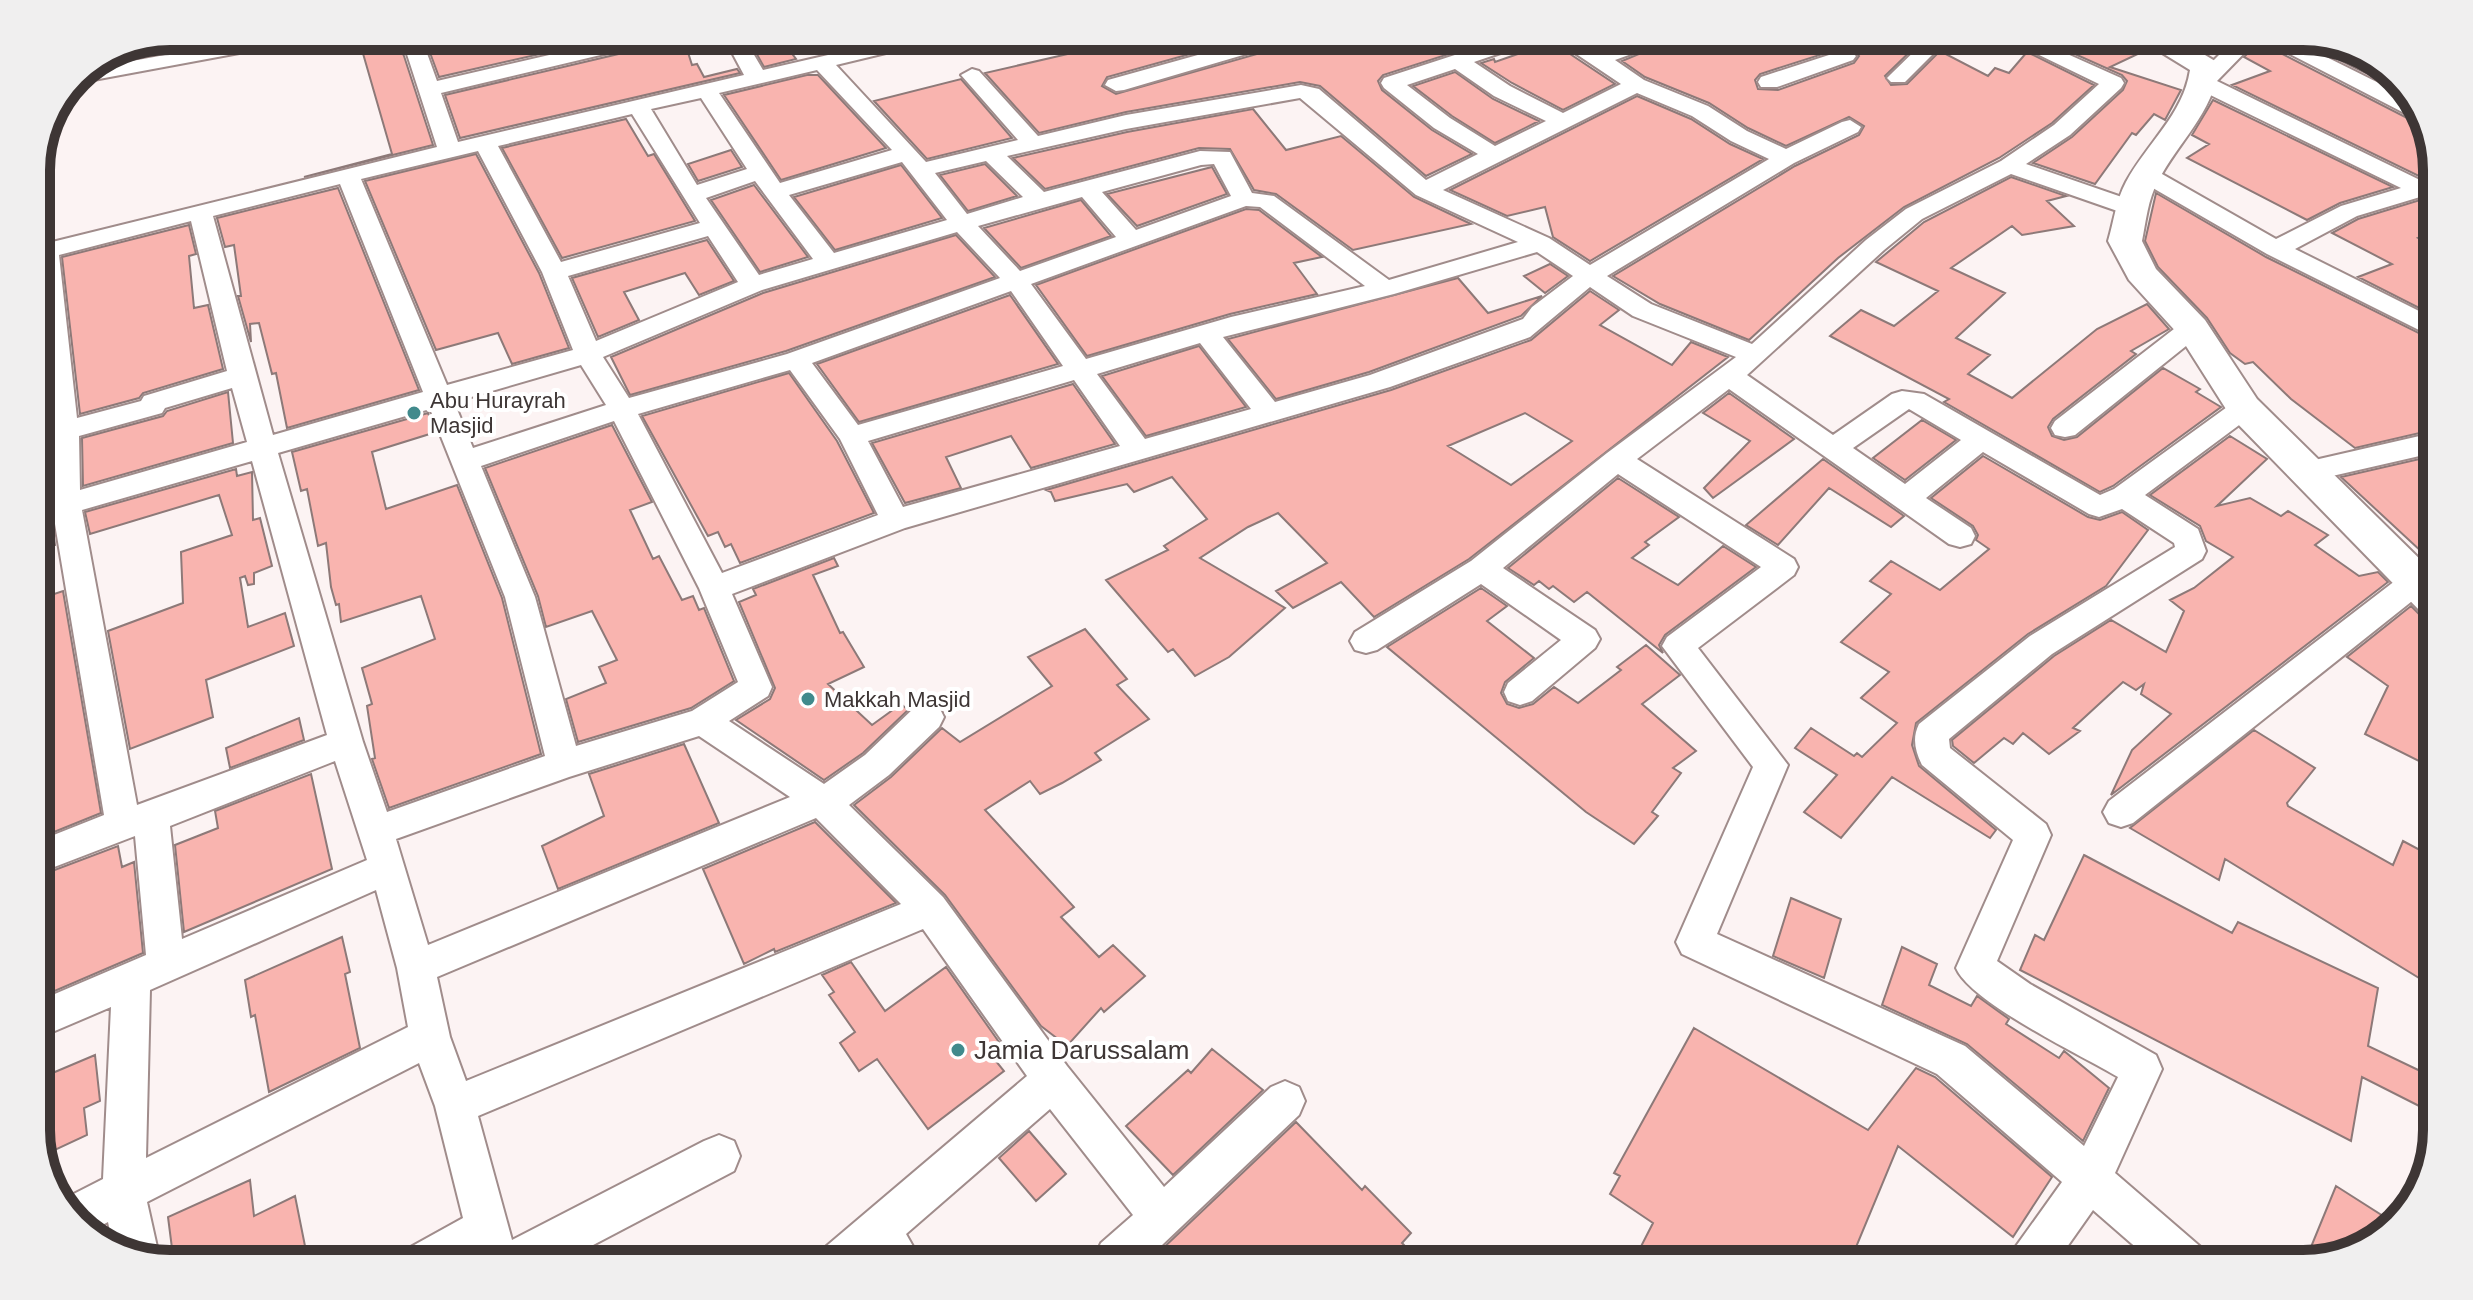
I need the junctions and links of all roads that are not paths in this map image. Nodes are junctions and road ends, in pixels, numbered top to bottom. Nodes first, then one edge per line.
1 (223, 50) edge
2 (416, 50) edge
3 (597, 50) edge
4 (741, 50) edge
5 (877, 50) edge
6 (1238, 50) edge
7 (1490, 50) edge
8 (1583, 50) edge
9 (1624, 50) edge
10 (1836, 50) edge
11 (1921, 50) edge
12 (2041, 50) edge
13 (2177, 50) edge
14 (2236, 50) edge
15 (2296, 50) edge
16 (1599, 59) junction
17 (1458, 61) junction
18 (823, 64) junction
19 (100, 73) edge
20 (2343, 74) junction
21 (972, 75) dead end
22 (2376, 75) edge
23 (1898, 78) dead end
24 (758, 80) junction
25 (1769, 82) dead end
26 (2204, 83) junction
27 (1116, 85) dead end
28 (1636, 85) junction
29 (429, 89) junction
30 (707, 91) junction
31 (2403, 104) edge
32 (639, 107) junction
33 (1564, 122) junction
34 (1850, 127) dead end
35 (1033, 143) junction
36 (486, 145) junction
37 (450, 153) junction
38 (991, 153) junction
39 (1493, 154) junction
40 (1786, 158) junction
41 (913, 162) junction
42 (2009, 166) junction
43 (760, 172) junction
44 (348, 175) junction
45 (2147, 175) junction
46 (2423, 186) edge
47 (1087, 189) junction
48 (1424, 190) junction
49 (777, 191) junction
50 (2423, 192) edge
51 (694, 194) junction
52 (1244, 199) junction
53 (1039, 200) junction
54 (2134, 209) junction
55 (200, 211) junction
56 (962, 223) junction
57 (713, 227) junction
58 (1131, 239) junction
59 (1540, 243) junction
60 (2276, 249) junction
61 (50, 250) edge
62 (829, 263) junction
63 (554, 272) junction
64 (1588, 277) junction
65 (1017, 282) junction
66 (753, 285) junction
67 (1385, 289) junction
68 (50, 319) edge
69 (2423, 324) edge
70 (2192, 328) junction
71 (1206, 333) junction
72 (588, 354) junction
73 (1756, 355) junction
74 (796, 360) junction
75 (1079, 371) junction
76 (242, 376) junction
77 (1729, 376) junction
78 (439, 399) junction
79 (2244, 408) junction
80 (622, 409) junction
81 (1270, 414) junction
82 (2065, 428) dead end
83 (65, 431) junction
84 (852, 436) junction
85 (1982, 438) junction
86 (2423, 445) edge
87 (1834, 448) junction
88 (264, 449) junction
89 (1138, 450) junction
90 (1617, 460) junction
91 (465, 461) junction
92 (2306, 472) junction
93 (2124, 496) junction
94 (1906, 498) junction
95 (66, 505) junction
96 (50, 509) edge
97 (895, 520) junction
98 (1960, 536) dead end
99 (1482, 569) junction
100 (714, 588) junction
101 (2423, 589) edge
102 (2423, 594) edge
103 (1366, 641) dead end
104 (1520, 692) dead end
105 (927, 717) dead end
106 (703, 721) junction
107 (346, 742) junction
108 (564, 764) junction
109 (821, 800) junction
110 (2121, 812) dead end
111 (137, 820) junction
112 (376, 831) junction
113 (50, 853) edge
114 (388, 868) junction
115 (930, 909) junction
116 (416, 968) junction
117 (149, 971) junction
118 (50, 1015) edge
119 (430, 1037) junction
120 (1053, 1080) junction
121 (1285, 1101) dead end
122 (455, 1106) junction
123 (719, 1156) dead end
124 (2090, 1179) junction
125 (124, 1193) junction
126 (83, 1212) edge
127 (1162, 1218) junction
128 (135, 1244) edge
129 (493, 1246) edge
130 (890, 1248) edge
131 (539, 1250) edge
132 (1125, 1250) edge
133 (2039, 1250) edge
134 (2172, 1250) edge

1 - 19 street
2 - 29 street
3 - 29 street
4 - 24 street
5 - 18 street
6 - 27 street
7 - 17 street
8 - 16 street
9 - 16 street
10 - 25 street
11 - 23 street
12 - 42 street
13 - 26 street
14 - 26 street
15 - 20 street
16 - 28 street
17 - 33 street
17 - 39 street
18 - 24 street
18 - 41 street
20 - 22 street
20 - 31 street
21 - 35 street
24 - 30 street
26 - 45 street
26 - 46 street
28 - 33 street
28 - 40 street
29 - 37 street
30 - 32 street
30 - 43 street
32 - 36 street
32 - 51 street
33 - 39 street
34 - 40 street
35 - 38 street
35 - 48 street
36 - 37 street
36 - 63 street
37 - 44 street
38 - 41 street
38 - 53 street
39 - 48 street
40 - 64 street
41 - 49 street
41 - 56 street
42 - 54 street
42 - 73 street
43 - 49 street
43 - 51 street
44 - 55 street
44 - 78 street
45 - 54 street
45 - 60 street
47 - 52 street
47 - 53 street
47 - 58 street
48 - 59 street
49 - 62 street
50 - 60 street
51 - 57 street
52 - 58 street
52 - 67 street
53 - 56 street
54 - 70 street
55 - 61 street
55 - 76 street
56 - 62 street
56 - 65 street
57 - 63 street
57 - 66 street
58 - 65 street
59 - 64 street
59 - 67 street
60 - 69 street
62 - 66 street
63 - 72 street
64 - 73 street
64 - 81 street
65 - 74 street
65 - 75 street
66 - 72 street
67 - 71 street
68 - 83 street
70 - 79 street
70 - 82 street
71 - 75 street
71 - 81 street
72 - 78 street
72 - 80 street
73 - 77 street
74 - 80 street
74 - 84 street
75 - 84 street
75 - 89 street
76 - 83 street
76 - 88 street
77 - 87 street
77 - 90 street
78 - 88 street
78 - 91 street
79 - 92 street
79 - 93 street
80 - 91 street
80 - 100 street
81 - 89 street
83 - 95 street
84 - 97 street
85 - 87 street
85 - 93 street
85 - 94 street
86 - 92 street
87 - 94 street
88 - 95 street
88 - 107 street
89 - 97 street
90 - 99 street
90 - 124 street
91 - 108 street
92 - 101 street
93 - 124 street
94 - 98 street
95 - 96 street
95 - 111 street
97 - 100 street
99 - 103 street
99 - 104 street
100 - 106 street
102 - 110 street
105 - 109 street
106 - 108 street
106 - 109 street
107 - 111 street
107 - 112 street
108 - 112 street
109 - 115 street
109 - 116 street
111 - 113 street
111 - 117 street
112 - 114 street
114 - 116 street
114 - 117 street
115 - 120 street
115 - 122 street
116 - 119 street
117 - 118 street
117 - 125 street
119 - 122 street
119 - 125 street
120 - 127 street
120 - 130 street
121 - 127 street
122 - 129 street
123 - 131 street
124 - 133 street
124 - 134 street
125 - 126 street
125 - 128 street
127 - 132 street

